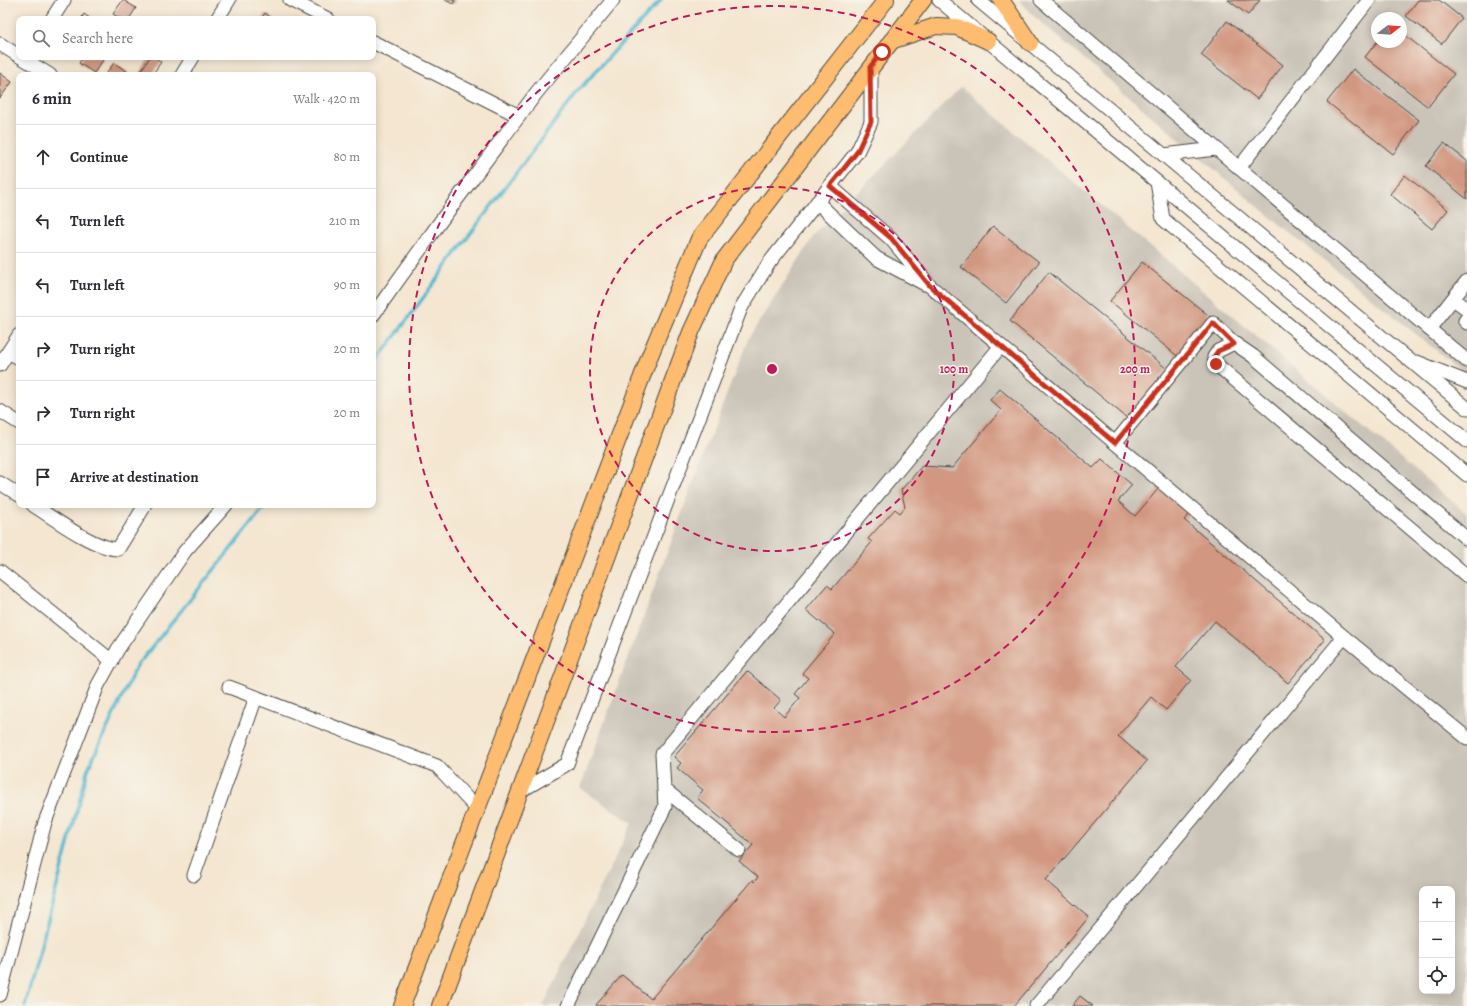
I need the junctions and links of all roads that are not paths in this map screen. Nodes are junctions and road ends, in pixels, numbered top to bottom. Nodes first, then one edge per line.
1 (64, 0) edge
2 (229, 0) edge
3 (290, 0) edge
4 (613, 0) edge
5 (886, 0) edge
6 (923, 0) edge
7 (939, 0) edge
8 (978, 0) edge
9 (1001, 0) edge
10 (1041, 0) edge
11 (1369, 0) edge
12 (54, 16) edge
13 (219, 16) edge
14 (322, 16) edge
15 (891, 41) junction
16 (988, 41) junction
17 (1030, 43) junction
18 (0, 44) edge
19 (376, 44) edge
20 (16, 53) edge
21 (28, 60) edge
22 (192, 60) edge
23 (870, 67) junction
24 (46, 72) edge
25 (184, 72) edge
26 (519, 116) junction
27 (1216, 149) junction
28 (1164, 155) junction
29 (1239, 168) junction
30 (1157, 182) junction
31 (830, 186) junction
32 (817, 202) junction
33 (1467, 281) edge
34 (930, 286) junction
35 (1453, 299) junction
36 (1467, 309) edge
37 (376, 311) edge
38 (1467, 318) edge
39 (1467, 324) edge
40 (1429, 329) junction
41 (1234, 344) junction
42 (1001, 346) junction
43 (14, 355) edge
44 (1407, 358) junction
45 (1467, 361) edge
46 (0, 365) edge
47 (1467, 382) edge
48 (1467, 408) edge
49 (0, 411) edge
50 (16, 421) edge
51 (1467, 441) edge
52 (1115, 443) junction
53 (1467, 475) edge
54 (0, 483) edge
55 (16, 493) edge
56 (38, 508) edge
57 (144, 508) edge
58 (223, 508) edge
59 (1467, 539) edge
60 (0, 572) edge
61 (1467, 576) edge
62 (1344, 637) junction
63 (112, 661) junction
64 (228, 687) dead end
65 (256, 697) junction
66 (1467, 738) edge
67 (664, 789) junction
68 (519, 792) junction
69 (477, 809) junction
70 (739, 850) dead end
71 (194, 875) dead end
72 (0, 995) edge
73 (402, 1006) edge
74 (440, 1006) edge
75 (568, 1006) edge
76 (1036, 1006) edge

1 - 12 street
2 - 13 street
3 - 14 street
4 - 26 street
5 - 69 main road
6 - 15 main road
7 - 16 street
8 - 17 street
9 - 17 main road
10 - 27 street
11 - 29 street
15 - 16 main road
15 - 23 main road
16 - 30 street
17 - 28 street
18 - 20 street
19 - 26 street
21 - 24 street
22 - 25 street
23 - 31 street
23 - 68 main road
26 - 37 street
27 - 28 street
27 - 29 street
28 - 44 street
29 - 40 street
30 - 51 street
30 - 53 street
31 - 32 street
31 - 34 street
32 - 34 street
32 - 68 street
33 - 35 street
34 - 42 street
35 - 36 street
35 - 40 street
38 - 39 street
40 - 45 street
41 - 52 street
41 - 59 street
41 - 61 street
42 - 52 street
42 - 67 street
43 - 46 street
44 - 47 street
44 - 48 street
49 - 50 street
52 - 62 street
54 - 55 street
56 - 57 street
58 - 63 street
60 - 63 street
62 - 66 street
62 - 76 street
63 - 72 street
64 - 65 street
65 - 69 street
65 - 71 street
67 - 70 street
67 - 75 street
68 - 74 main road
69 - 73 main road

